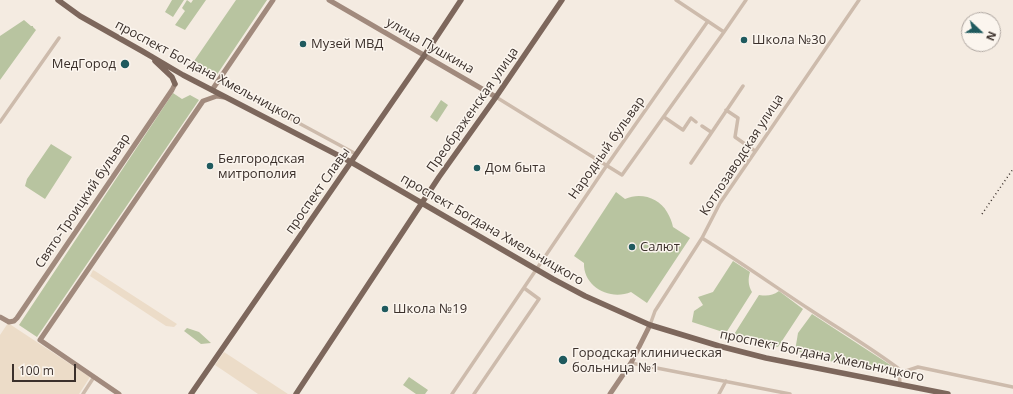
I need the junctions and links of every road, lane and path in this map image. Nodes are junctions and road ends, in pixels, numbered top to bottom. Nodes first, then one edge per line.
1 (52, 0) edge
2 (273, 0) edge
3 (329, 0) edge
4 (461, 0) edge
5 (562, 0) edge
6 (676, 0) edge
7 (746, 0) edge
8 (859, 0) edge
9 (59, 1) edge
10 (708, 21) junction
11 (724, 32) junction
12 (59, 38) dead end
13 (142, 51) junction
14 (424, 56) junction
15 (219, 80) junction
16 (175, 84) joint
17 (743, 86) dead end
18 (212, 90) junction
19 (228, 98) junction
20 (496, 98) junction
21 (726, 110) junction
22 (664, 117) junction
23 (0, 122) edge
24 (696, 122) dead end
25 (702, 126) dead end
26 (711, 132) junction
27 (755, 151) junction
28 (356, 154) junction
29 (351, 162) junction
30 (690, 163) dead end
31 (607, 165) junction
32 (422, 203) junction
33 (702, 238) junction
34 (536, 269) junction
35 (524, 288) junction
36 (2, 319) edge
37 (652, 325) junction
38 (631, 363) junction
39 (900, 373) junction
40 (94, 377) junction
41 (726, 381) junction
42 (900, 384) junction
43 (1013, 387) edge
44 (83, 394) edge
45 (119, 394) edge
46 (191, 394) edge
47 (296, 394) edge
48 (452, 394) edge
49 (474, 394) edge
50 (610, 394) edge
51 (719, 394) edge
52 (789, 394) edge
53 (948, 394) edge

1 - 9 street
2 - 15 street
3 - 14 street, улица Пушкина
4 - 14 main road, проспект Славы
5 - 20 main road, Преображенская улица
6 - 10 street
7 - 11 street
8 - 27 street, Котлозаводская улица
9 - 13 main road, проспект Богдана Хмельницкого
10 - 11 street
10 - 31 street, Народный бульвар
11 - 22 street
12 - 23 street
13 - 16 main road
13 - 18 main road, проспект Богдана Хмельницкого
14 - 20 street, улица Пушкина
14 - 28 main road, проспект Славы
15 - 18 street
15 - 28 street
16 - 36 street, Свято-Троицкий бульвар
17 - 21 street
18 - 19 main road, проспект Богдана Хмельницкого
19 - 29 main road, проспект Богдана Хмельницкого
19 - 40 street
20 - 31 street, улица Пушкина
20 - 32 main road, Преображенская улица
21 - 26 street
21 - 27 street
22 - 24 street
22 - 31 street, улица Пушкина
25 - 26 street
26 - 30 street
27 - 33 street, Котлозаводская улица
28 - 29 main road, проспект Славы
29 - 32 main road, проспект Богдана Хмельницкого
29 - 46 main road, проспект Славы
31 - 34 street, Народный бульвар
32 - 34 main road, проспект Богдана Хмельницкого
32 - 47 main road, Преображенская улица
33 - 37 street, Котлозаводская улица
33 - 39 street
34 - 35 street, Народный бульвар
34 - 37 main road, проспект Богдана Хмельницкого
35 - 48 street, Народный бульвар
35 - 49 street
37 - 38 street
37 - 42 main road, проспект Богдана Хмельницкого
38 - 41 street
38 - 50 street
39 - 42 street
39 - 43 street
40 - 44 street
40 - 45 street
41 - 51 street
41 - 52 street
42 - 53 main road, проспект Богдана Хмельницкого

